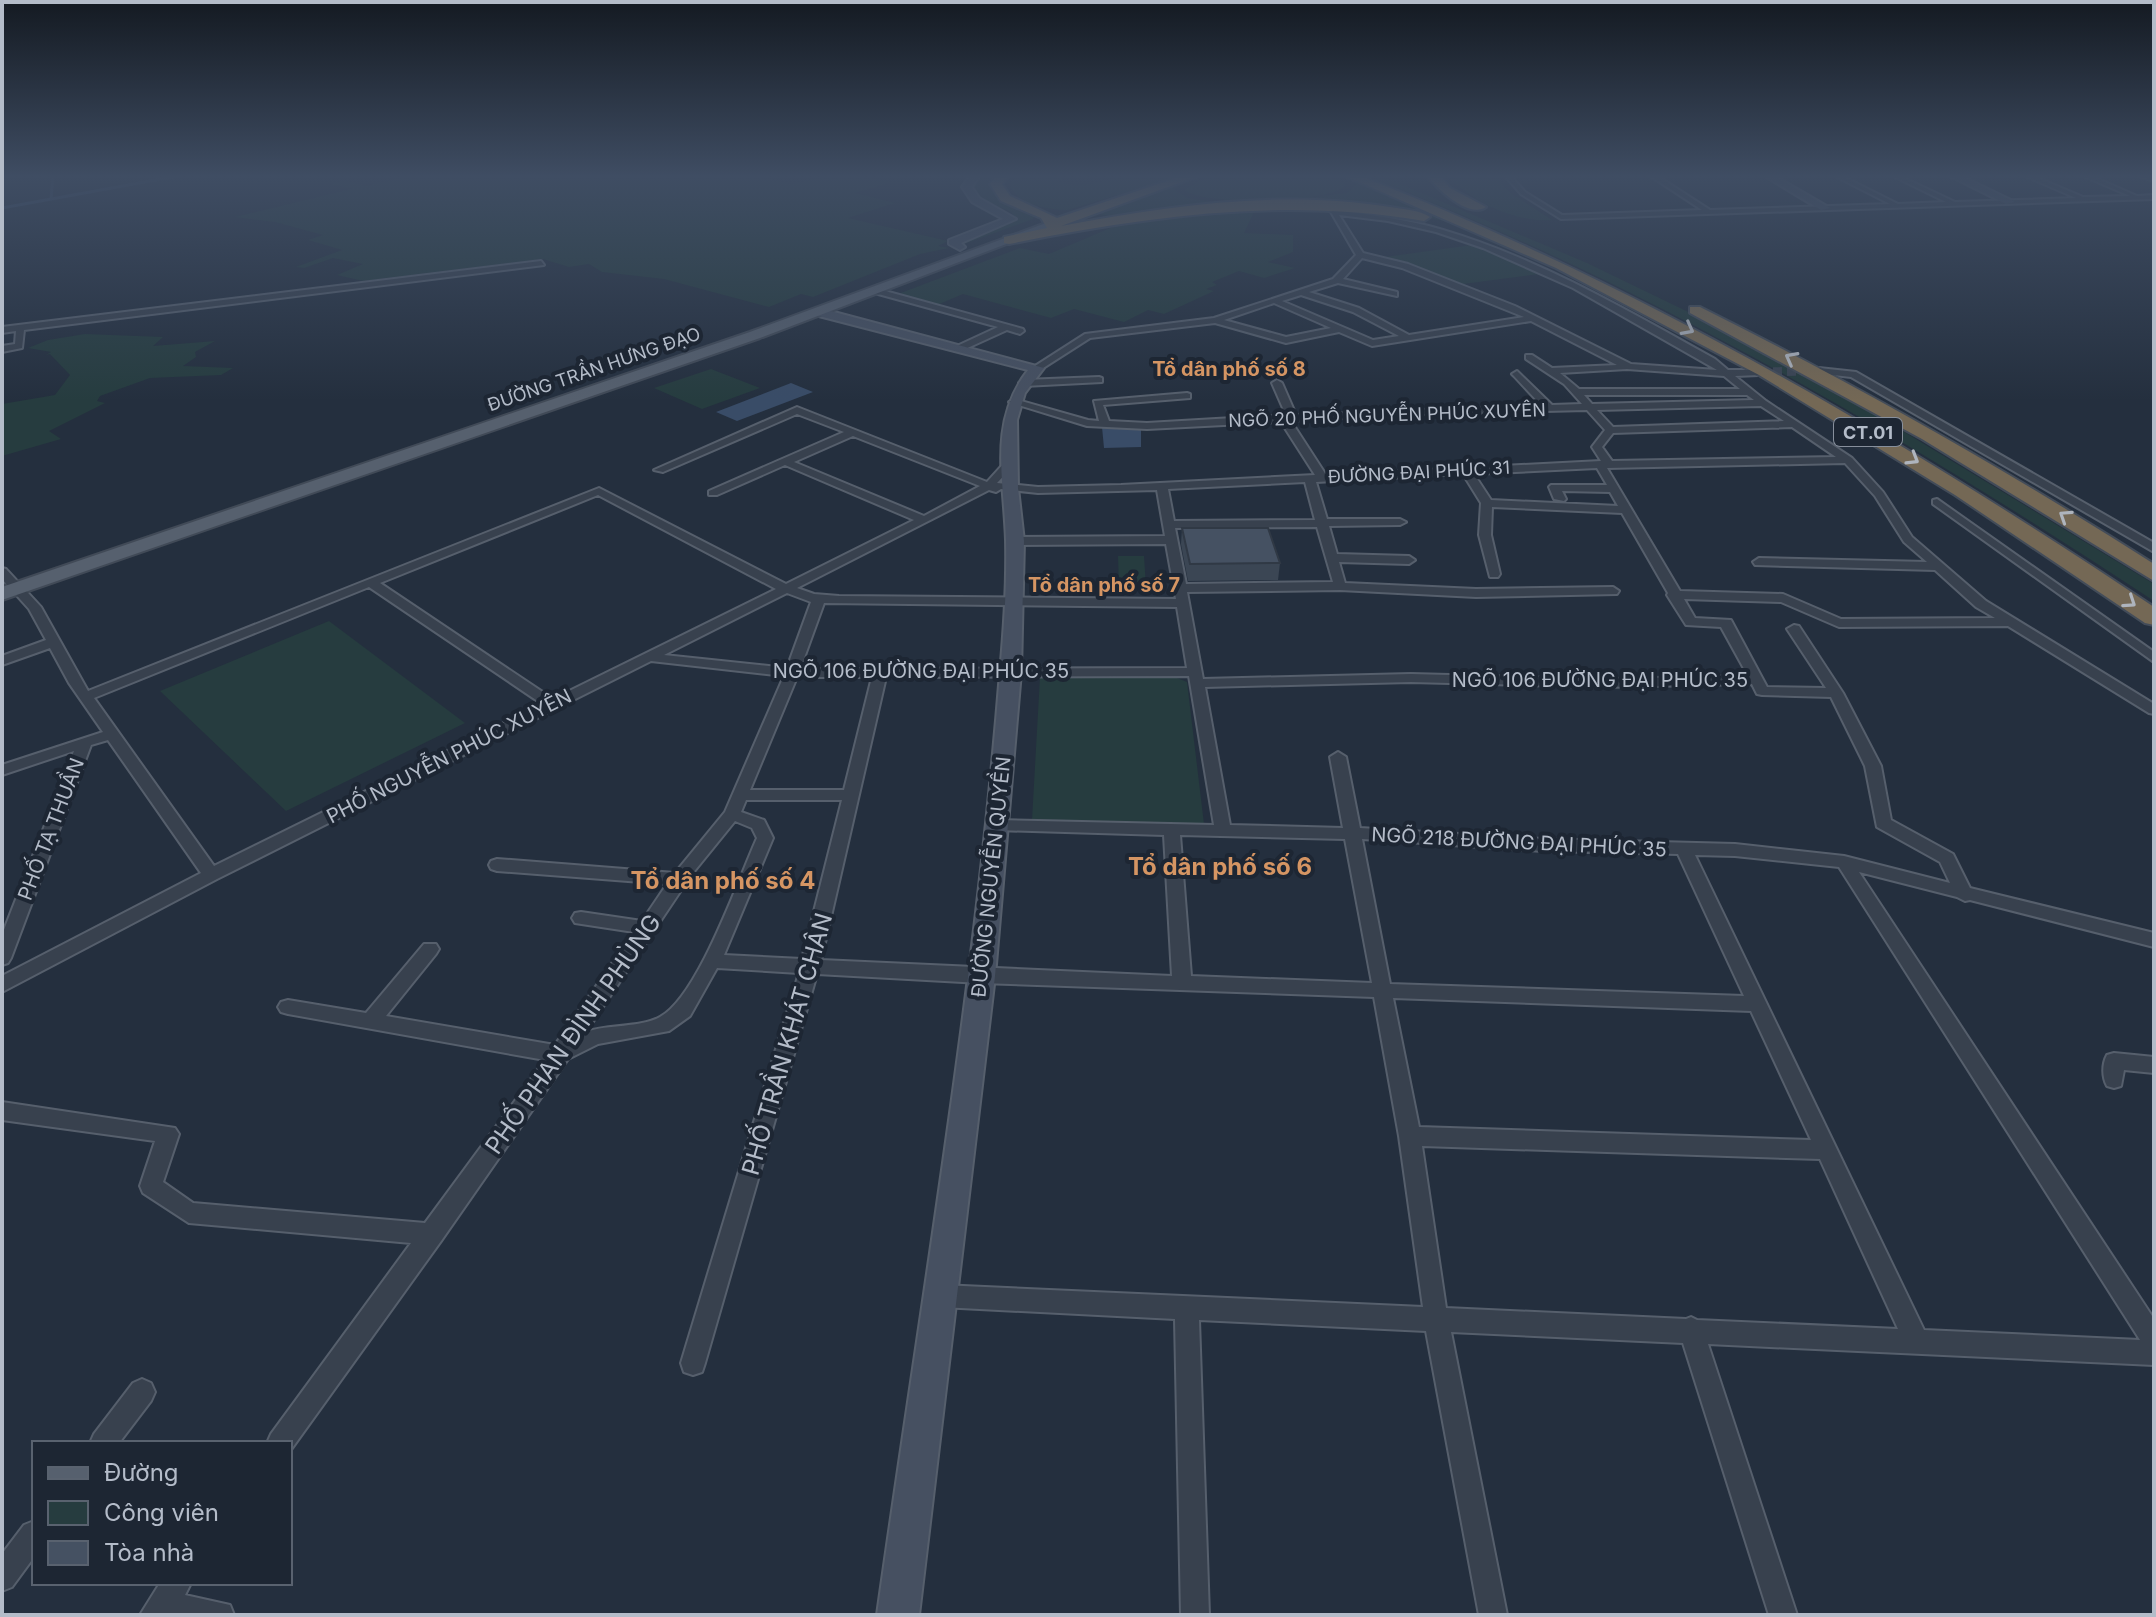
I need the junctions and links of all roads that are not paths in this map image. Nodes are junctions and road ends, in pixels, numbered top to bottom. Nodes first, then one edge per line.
1 (981, 250) edge
2 (1357, 250) edge
3 (1501, 250) edge
4 (1526, 250) edge
5 (1532, 250) edge
6 (1360, 255) junction
7 (541, 263) dead end
8 (1600, 263) dead end
9 (1569, 268) junction
10 (1336, 280) junction
11 (874, 290) junction
12 (1299, 292) junction
13 (1394, 294) dead end
14 (1273, 300) junction
15 (819, 312) junction
16 (1536, 318) junction
17 (1215, 320) junction
18 (1006, 327) junction
19 (1340, 329) junction
20 (2, 330) edge
21 (20, 331) dead end
22 (1020, 331) dead end
23 (1409, 338) junction
24 (960, 348) junction
25 (2, 349) edge
26 (1529, 357) dead end
27 (1629, 367) junction
28 (1551, 371) junction
29 (1819, 371) tunnel mouth
30 (1759, 372) tunnel mouth
31 (1726, 373) junction
32 (1517, 374) dead end
33 (1099, 380) dead end
34 (1277, 383) dead end
35 (1025, 384) junction
36 (1574, 392) junction
37 (1749, 392) junction
38 (1187, 396) dead end
39 (1763, 403) junction
40 (1587, 407) junction
41 (1549, 408) junction
42 (1288, 418) junction
43 (1105, 424) junction
44 (1794, 424) junction
45 (1610, 430) junction
46 (853, 432) junction
47 (1848, 460) junction
48 (786, 462) junction
49 (1604, 464) junction
50 (659, 470) dead end
51 (1466, 470) junction
52 (1315, 478) junction
53 (1006, 484) junction
54 (1162, 486) junction
55 (1614, 489) junction
56 (713, 493) dead end
57 (1560, 499) dead end
58 (1937, 502) dead end
59 (1487, 503) junction
60 (1626, 510) junction
61 (924, 520) junction
62 (1400, 522) dead end
63 (1322, 523) junction
64 (1169, 525) junction
65 (1173, 540) junction
66 (1015, 541) junction
67 (2154, 548) edge
68 (1332, 558) junction
69 (1409, 560) dead end
70 (1759, 562) dead end
71 (1939, 566) junction
72 (2, 572) edge
73 (1494, 574) dead end
74 (2154, 574) edge
75 (371, 583) junction
76 (1340, 586) junction
77 (1181, 588) junction
78 (786, 589) junction
79 (9, 591) edge
80 (1613, 591) dead end
81 (1673, 595) junction
82 (819, 598) junction
83 (1013, 602) junction
84 (1183, 603) junction
85 (2154, 618) edge
86 (2013, 622) junction
87 (1794, 629) dead end
88 (55, 641) junction
89 (648, 657) junction
90 (2154, 658) edge
91 (2, 661) edge
92 (1011, 672) junction
93 (792, 673) junction
94 (880, 674) junction
95 (1197, 677) junction
96 (1757, 680) junction
97 (1836, 693) junction
98 (85, 697) junction
99 (553, 705) junction
100 (2154, 710) edge
101 (111, 734) junction
102 (84, 745) junction
103 (1338, 757) dead end
104 (2, 770) edge
105 (742, 795) junction
106 (852, 795) junction
107 (732, 814) junction
108 (997, 825) junction
109 (1172, 831) junction
110 (1223, 831) junction
111 (1355, 835) junction
112 (1684, 849) junction
113 (1844, 862) junction
114 (497, 865) dead end
115 (211, 875) junction
116 (680, 879) junction
117 (1965, 895) junction
118 (581, 918) dead end
119 (648, 928) junction
120 (2153, 944) edge
121 (430, 949) dead end
122 (2, 958) edge
123 (712, 961) junction
124 (810, 966) junction
125 (981, 976) junction
126 (1182, 984) junction
127 (2, 985) edge
128 (1382, 991) junction
129 (1755, 1004) junction
130 (288, 1007) dead end
131 (370, 1022) junction
132 (559, 1054) junction
133 (2154, 1065) edge
134 (2114, 1080) dead end
135 (2, 1111) edge
136 (1410, 1136) junction
137 (1827, 1150) junction
138 (433, 1234) junction
139 (941, 1296) junction
140 (1187, 1309) junction
141 (1436, 1318) junction
142 (1691, 1329) junction
143 (2154, 1340) edge
144 (1917, 1342) junction
145 (2154, 1353) edge
146 (693, 1363) dead end
147 (142, 1392) dead end
148 (105, 1441) edge
149 (281, 1441) edge
150 (32, 1538) edge
151 (2, 1577) edge
152 (164, 1601) edge
153 (220, 1615) edge
154 (898, 1615) edge
155 (1195, 1615) edge
156 (1493, 1615) edge
157 (1783, 1615) edge

1 - 11 main road, ĐƯỜNG TRẦN HƯNG ĐẠO
2 - 6 street
3 - 31 street
4 - 9 highway
5 - 9 highway, CT.01
6 - 10 street
6 - 16 street
7 - 20 street
74 -> 8 highway, CT.01
9 -> 85 highway, CT.01
10 - 12 street
10 - 13 street
11 - 15 main road, ĐƯỜNG TRẦN HƯNG ĐẠO
11 - 18 street
12 - 14 street
12 - 23 street
14 - 17 street
14 - 19 street
15 - 24 street
15 - 79 main road, ĐƯỜNG TRẦN HƯNG ĐẠO
16 - 23 street
16 - 27 street
17 - 19 street
17 - 35 street
18 - 22 street
18 - 24 street
19 - 23 street
21 - 25 street
24 - 35 street
26 - 28 street
27 - 28 street
27 - 31 street
28 - 36 street
29 - 67 street
30 - 31 street
31 - 37 street
32 - 41 street
33 - 35 street
34 - 42 street
35 - 43 street, NGÕ 20 PHỐ NGUYỄN PHÚC XUYÊN
35 - 53 street, ĐƯỜNG NGUYỄN QUYỀN
36 - 37 street
36 - 40 street
37 - 39 street
38 - 43 street
39 - 40 street, NGÕ 20 PHỐ NGUYỄN PHÚC XUYÊN
39 - 44 street
40 - 41 street, NGÕ 20 PHỐ NGUYỄN PHÚC XUYÊN
40 - 45 street
41 - 42 street, NGÕ 20 PHỐ NGUYỄN PHÚC XUYÊN
42 - 43 street, NGÕ 20 PHỐ NGUYỄN PHÚC XUYÊN
42 - 52 street
44 - 45 street
44 - 47 street
45 - 49 street
46 - 48 street
46 - 50 street
46 - 53 street
47 - 49 street, ĐƯỜNG ĐẠI PHÚC 31
47 - 71 street
48 - 56 street
48 - 61 street
49 - 51 street, ĐƯỜNG ĐẠI PHÚC 31
49 - 55 street
51 - 52 street, ĐƯỜNG ĐẠI PHÚC 31
51 - 59 street
52 - 54 street, ĐƯỜNG ĐẠI PHÚC 31
52 - 63 street
53 - 54 street, ĐƯỜNG ĐẠI PHÚC 31
53 - 61 street, PHỐ NGUYỄN PHÚC XUYÊN
53 - 66 street, ĐƯỜNG NGUYỄN QUYỀN
54 - 64 street
55 - 57 street
55 - 60 street
58 - 90 street
59 - 60 street
59 - 73 street
60 - 81 street
61 - 78 street, PHỐ NGUYỄN PHÚC XUYÊN
62 - 63 street
63 - 64 street
63 - 68 street
64 - 65 street
65 - 66 street
65 - 77 street
66 - 83 street, ĐƯỜNG NGUYỄN QUYỀN
68 - 69 street
68 - 76 street
70 - 71 street
71 - 86 street
72 - 79 street
75 - 78 street
75 - 98 street
75 - 99 street
76 - 77 street
76 - 80 street
77 - 84 street
78 - 82 street
78 - 89 street, PHỐ NGUYỄN PHÚC XUYÊN
79 - 88 street
81 - 86 street
81 - 96 street
82 - 83 street
82 - 93 street, PHỐ PHAN ĐÌNH PHÙNG
83 - 84 street
83 - 92 street, ĐƯỜNG NGUYỄN QUYỀN
84 - 95 street
86 - 100 street
87 - 97 street
88 - 91 street
88 - 98 street
89 - 93 street, NGÕ 106 ĐƯỜNG ĐẠI PHÚC 35
89 - 99 street, PHỐ NGUYỄN PHÚC XUYÊN
92 - 94 street, NGÕ 106 ĐƯỜNG ĐẠI PHÚC 35
92 - 95 street, NGÕ 106 ĐƯỜNG ĐẠI PHÚC 35
92 - 108 street, ĐƯỜNG NGUYỄN QUYỀN
93 - 94 street, NGÕ 106 ĐƯỜNG ĐẠI PHÚC 35
93 - 105 street, PHỐ PHAN ĐÌNH PHÙNG
94 - 106 street, PHỐ TRẦN KHÁT CHÂN
95 - 96 street, NGÕ 106 ĐƯỜNG ĐẠI PHÚC 35
95 - 110 street
96 - 97 street, NGÕ 106 ĐƯỜNG ĐẠI PHÚC 35
97 - 117 street
98 - 101 street
99 - 115 street, PHỐ NGUYỄN PHÚC XUYÊN
101 - 102 street
101 - 115 street
102 - 104 street
102 - 122 street, PHỐ TẠ THUẦN
103 - 111 street
105 - 106 street
105 - 107 street, PHỐ PHAN ĐÌNH PHÙNG
106 - 124 street, PHỐ TRẦN KHÁT CHÂN
107 - 116 street, PHỐ PHAN ĐÌNH PHÙNG
107 - 123 street
108 - 109 street, NGÕ 218 ĐƯỜNG ĐẠI PHÚC 35
108 - 125 street, ĐƯỜNG NGUYỄN QUYỀN
109 - 110 street, NGÕ 218 ĐƯỜNG ĐẠI PHÚC 35
109 - 126 street
110 - 111 street, NGÕ 218 ĐƯỜNG ĐẠI PHÚC 35
111 - 112 street, NGÕ 218 ĐƯỜNG ĐẠI PHÚC 35
111 - 128 street
112 - 113 street, NGÕ 218 ĐƯỜNG ĐẠI PHÚC 35
112 - 129 street
113 - 117 street, NGÕ 218 ĐƯỜNG ĐẠI PHÚC 35
113 - 143 street
114 - 116 street
115 - 127 street, PHỐ NGUYỄN PHÚC XUYÊN
116 - 119 street, PHỐ PHAN ĐÌNH PHÙNG
117 - 120 street, NGÕ 218 ĐƯỜNG ĐẠI PHÚC 35
118 - 119 street
119 - 132 street, PHỐ PHAN ĐÌNH PHÙNG
121 - 131 street
123 - 124 street
123 - 132 street
124 - 125 street
124 - 146 street, PHỐ TRẦN KHÁT CHÂN
125 - 126 street
125 - 139 street, ĐƯỜNG NGUYỄN QUYỀN
126 - 128 street
128 - 129 street
128 - 136 street
129 - 137 street
130 - 131 street
131 - 132 street
132 - 138 street, PHỐ PHAN ĐÌNH PHÙNG
133 - 134 street
135 - 138 street
136 - 137 street
136 - 141 street
137 - 144 street
138 - 149 street, PHỐ PHAN ĐÌNH PHÙNG
139 - 140 street
139 - 154 street, ĐƯỜNG NGUYỄN QUYỀN
140 - 141 street
140 - 155 street
141 - 142 street
141 - 156 street
142 - 144 street
142 - 157 street
144 - 145 street
147 - 148 street
150 - 151 street
152 - 153 street

